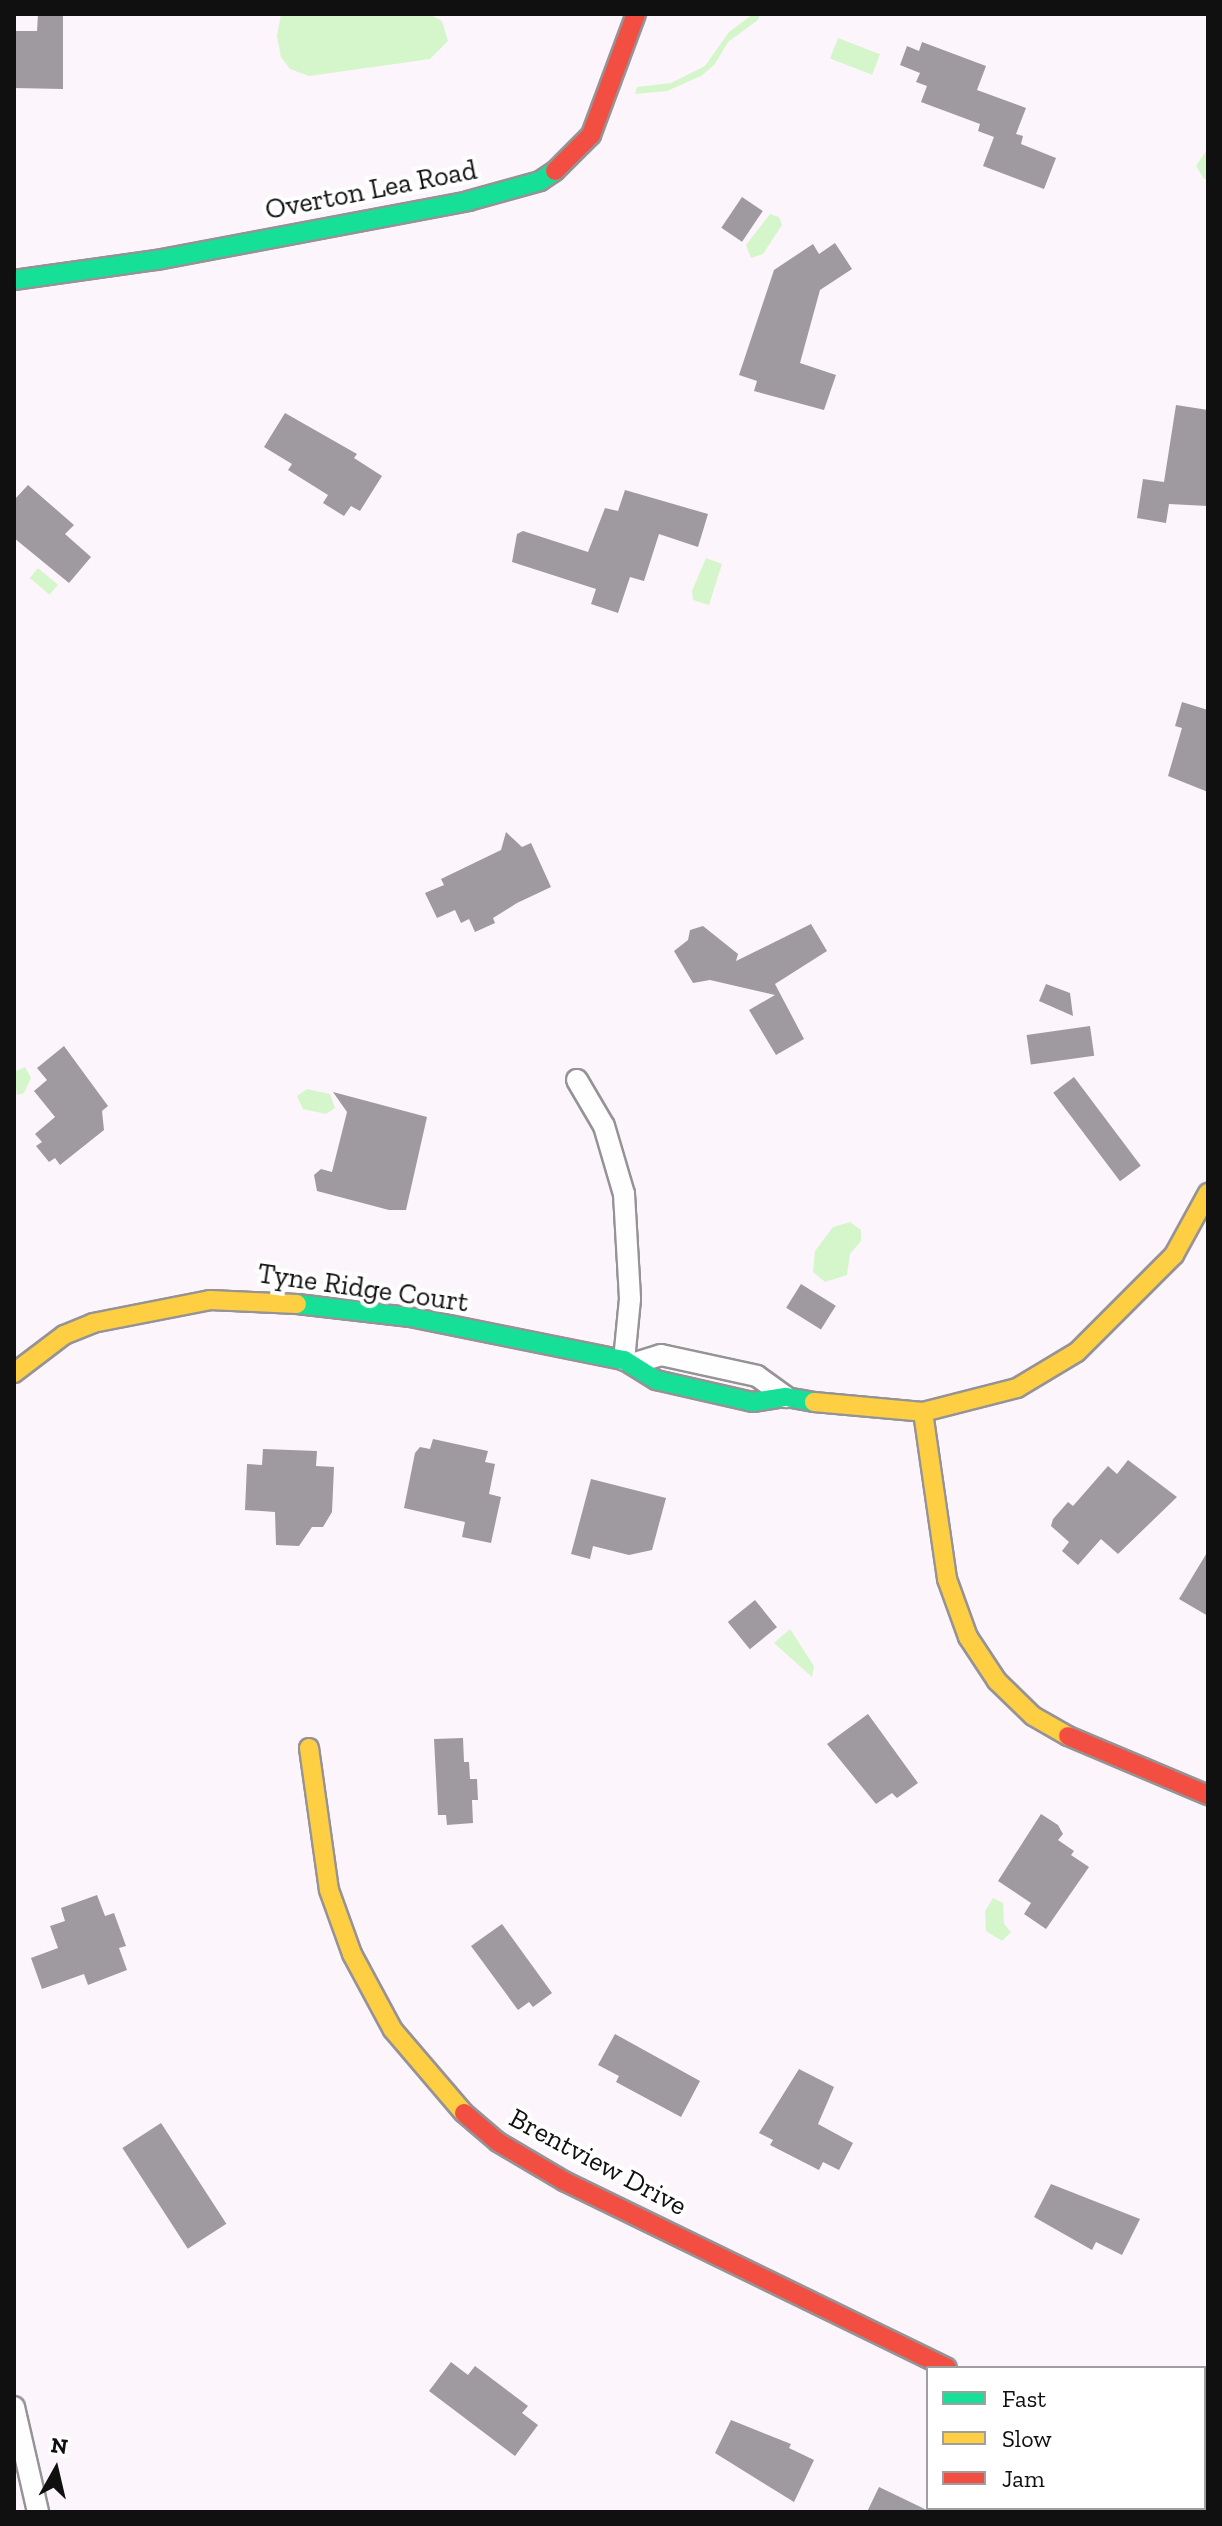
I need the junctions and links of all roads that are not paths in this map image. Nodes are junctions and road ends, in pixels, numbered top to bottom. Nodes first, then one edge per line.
1 (636, 14) edge
2 (14, 280) edge
3 (577, 1080) dead end
4 (1208, 1193) edge
5 (629, 1362) junction
6 (14, 1373) edge
7 (786, 1397) joint
8 (923, 1412) junction
9 (309, 1748) dead end
10 (1208, 1795) edge
11 (943, 2366) edge
12 (14, 2407) edge
13 (38, 2512) edge

1 - 2 street, Overton Lea Road
3 - 5 street
4 - 8 street
5 - 6 street, Tyne Ridge Court
5 - 7 street
7 - 8 street
8 - 10 street
9 - 11 street, Brentview Drive
12 - 13 street

